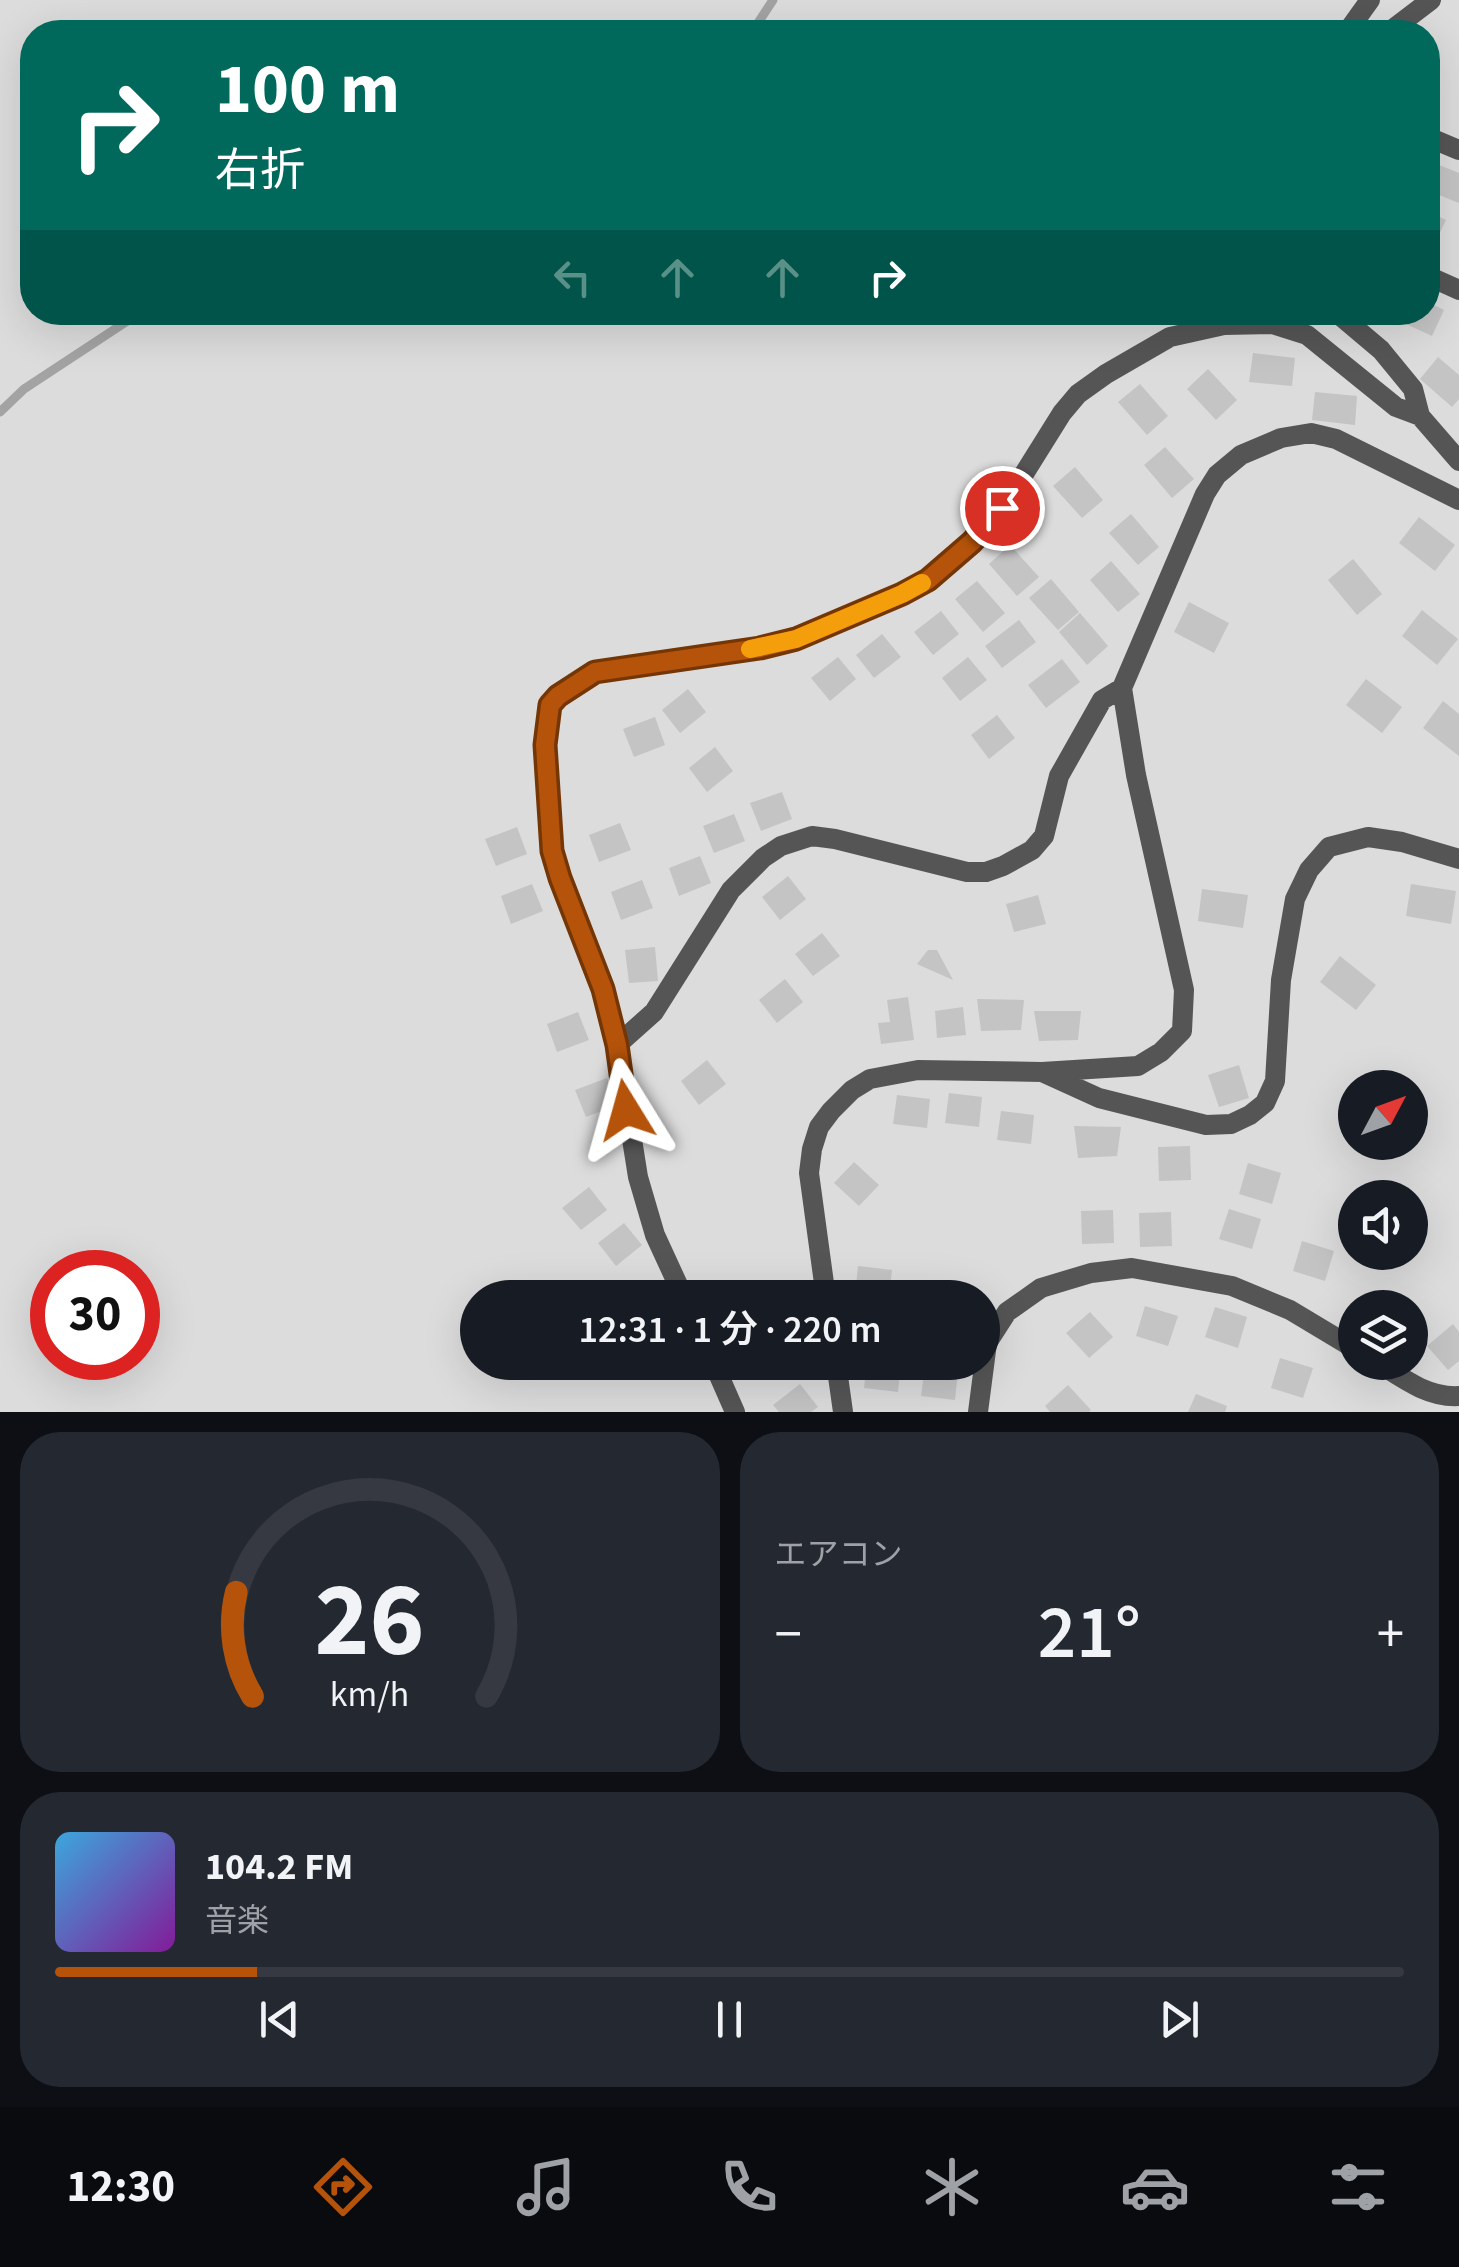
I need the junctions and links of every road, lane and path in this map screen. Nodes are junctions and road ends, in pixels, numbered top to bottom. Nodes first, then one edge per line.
1 (1430, 0) edge
2 (1404, 20) edge
3 (1220, 325) edge
4 (1275, 325) edge
5 (1351, 325) edge
6 (1420, 416) junction
7 (1459, 461) edge
8 (1459, 500) edge
9 (1122, 688) junction
10 (1459, 859) edge
11 (617, 1045) junction
12 (1042, 1072) junction
13 (676, 1280) edge
14 (824, 1280) edge
15 (1338, 1339) edge
16 (721, 1380) edge
17 (839, 1380) edge
18 (1407, 1380) edge
19 (1459, 1396) edge
20 (736, 1412) edge
21 (843, 1412) edge
22 (978, 1412) edge

1 - 2 street
3 - 11 street
4 - 6 street
5 - 6 street
6 - 7 street
8 - 9 street
9 - 11 street
9 - 12 street
10 - 12 street
11 - 13 street
12 - 14 street
15 - 22 street
16 - 20 street
17 - 21 street
18 - 19 street

